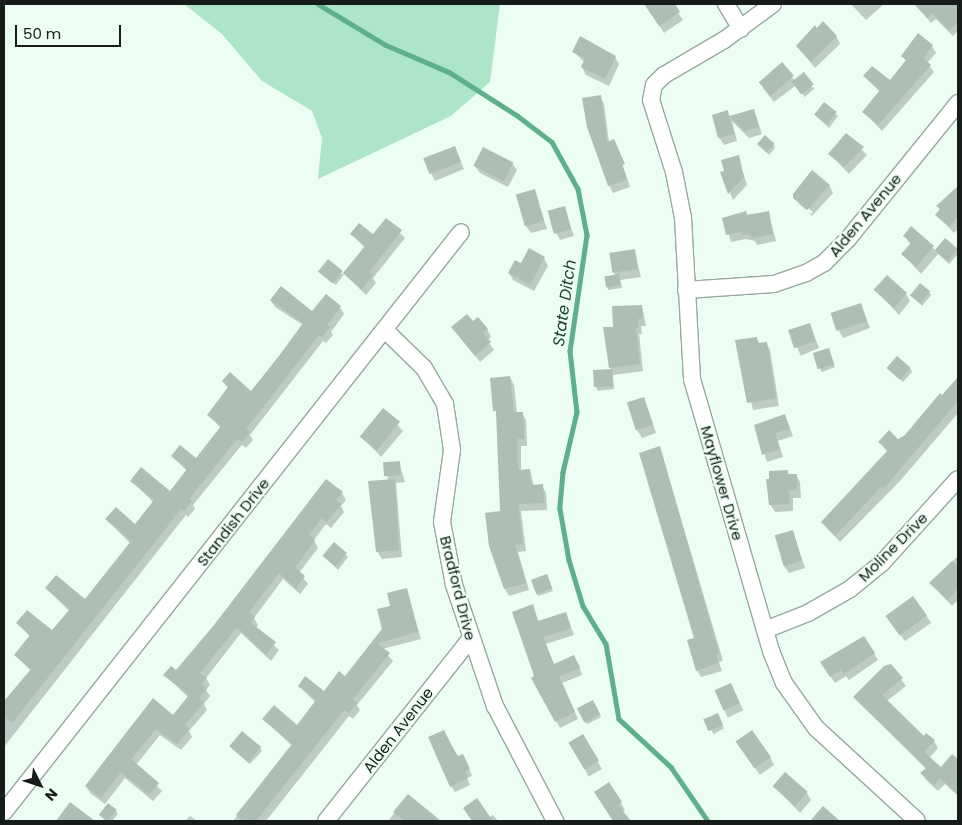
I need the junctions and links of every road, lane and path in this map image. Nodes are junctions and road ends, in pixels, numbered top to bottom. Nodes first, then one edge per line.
1 (726, 4) edge
2 (773, 4) edge
3 (741, 29) junction
4 (958, 103) edge
5 (461, 232) dead end
6 (686, 290) junction
7 (385, 330) junction
8 (958, 479) edge
9 (765, 630) junction
10 (470, 639) junction
11 (4, 812) edge
12 (326, 821) edge
13 (555, 821) edge
14 (917, 821) edge

1 - 3 street
2 - 3 street
3 - 6 street, Mayflower Drive
4 - 6 street, Alden Avenue
5 - 7 street, Standish Drive
6 - 9 street, Mayflower Drive
7 - 10 street, Bradford Drive
7 - 11 street, Standish Drive
8 - 9 street, Moline Drive
9 - 14 street, Mayflower Drive
10 - 12 street, Alden Avenue
10 - 13 street, Bradford Drive

